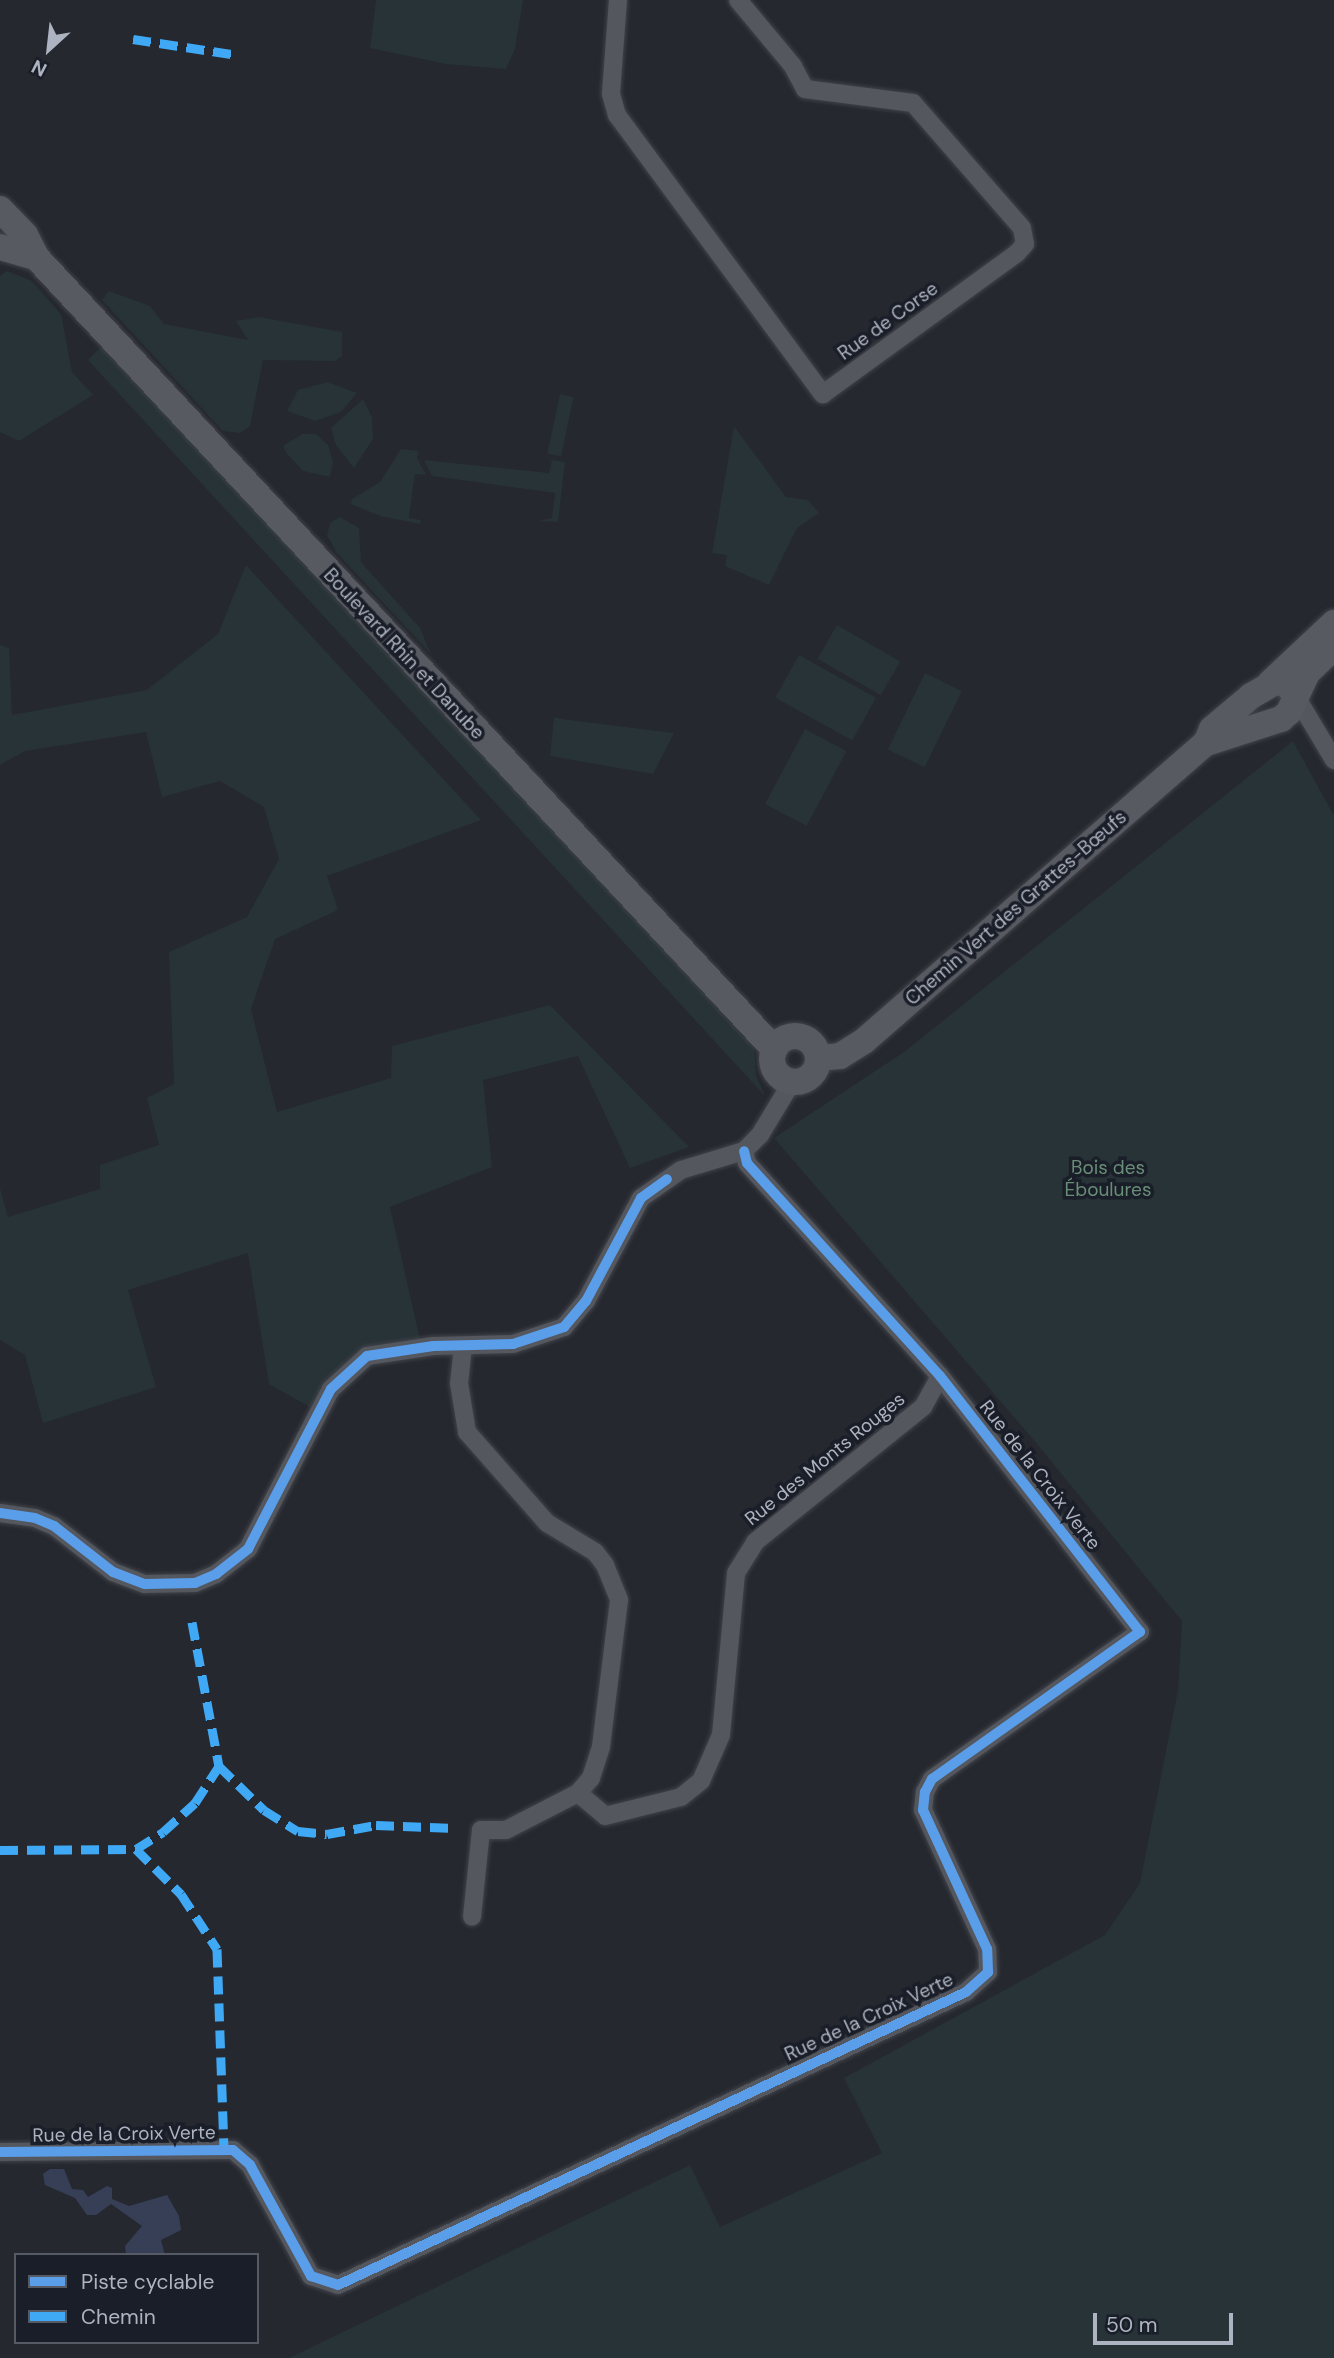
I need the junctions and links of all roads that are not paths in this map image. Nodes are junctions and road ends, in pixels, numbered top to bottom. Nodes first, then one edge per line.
1 (618, 0) edge
2 (738, 0) edge
3 (0, 209) edge
4 (0, 247) edge
5 (36, 257) junction
6 (1334, 623) edge
7 (1334, 647) edge
8 (1261, 690) junction
9 (1294, 693) junction
10 (1273, 722) junction
11 (1311, 727) junction
12 (1206, 743) junction
13 (1334, 760) edge
14 (774, 1049) junction
15 (818, 1058) junction
16 (792, 1082) junction
17 (744, 1151) junction
18 (463, 1346) junction
19 (940, 1376) junction
20 (0, 1513) edge
21 (578, 1793) junction
22 (472, 1917) dead end
23 (0, 2152) edge

1 - 2 street, Rue de Corse
3 - 5 main road, Boulevard Rhin et Danube
4 - 5 main road
5 - 14 main road, Boulevard Rhin et Danube
6 - 8 main road, Chemin Vert des Grattes-Bœufs
7 - 9 main road
8 - 9 main road
8 - 10 main road
8 - 12 main road, Chemin Vert des Grattes-Bœufs
9 - 10 main road
9 - 11 street
10 - 11 street
10 - 12 main road, Chemin Vert des Grattes-Bœufs
11 - 13 street
12 - 15 main road, Chemin Vert des Grattes-Bœufs
14 - 15 main road
14 - 16 main road
15 - 16 main road
16 - 17 street
17 - 18 street
17 - 19 street, Rue de la Croix Verte
18 - 20 street
18 - 21 street
19 - 21 street, Rue des Monts Rouges
19 - 23 street, Rue de la Croix Verte
21 - 22 street

